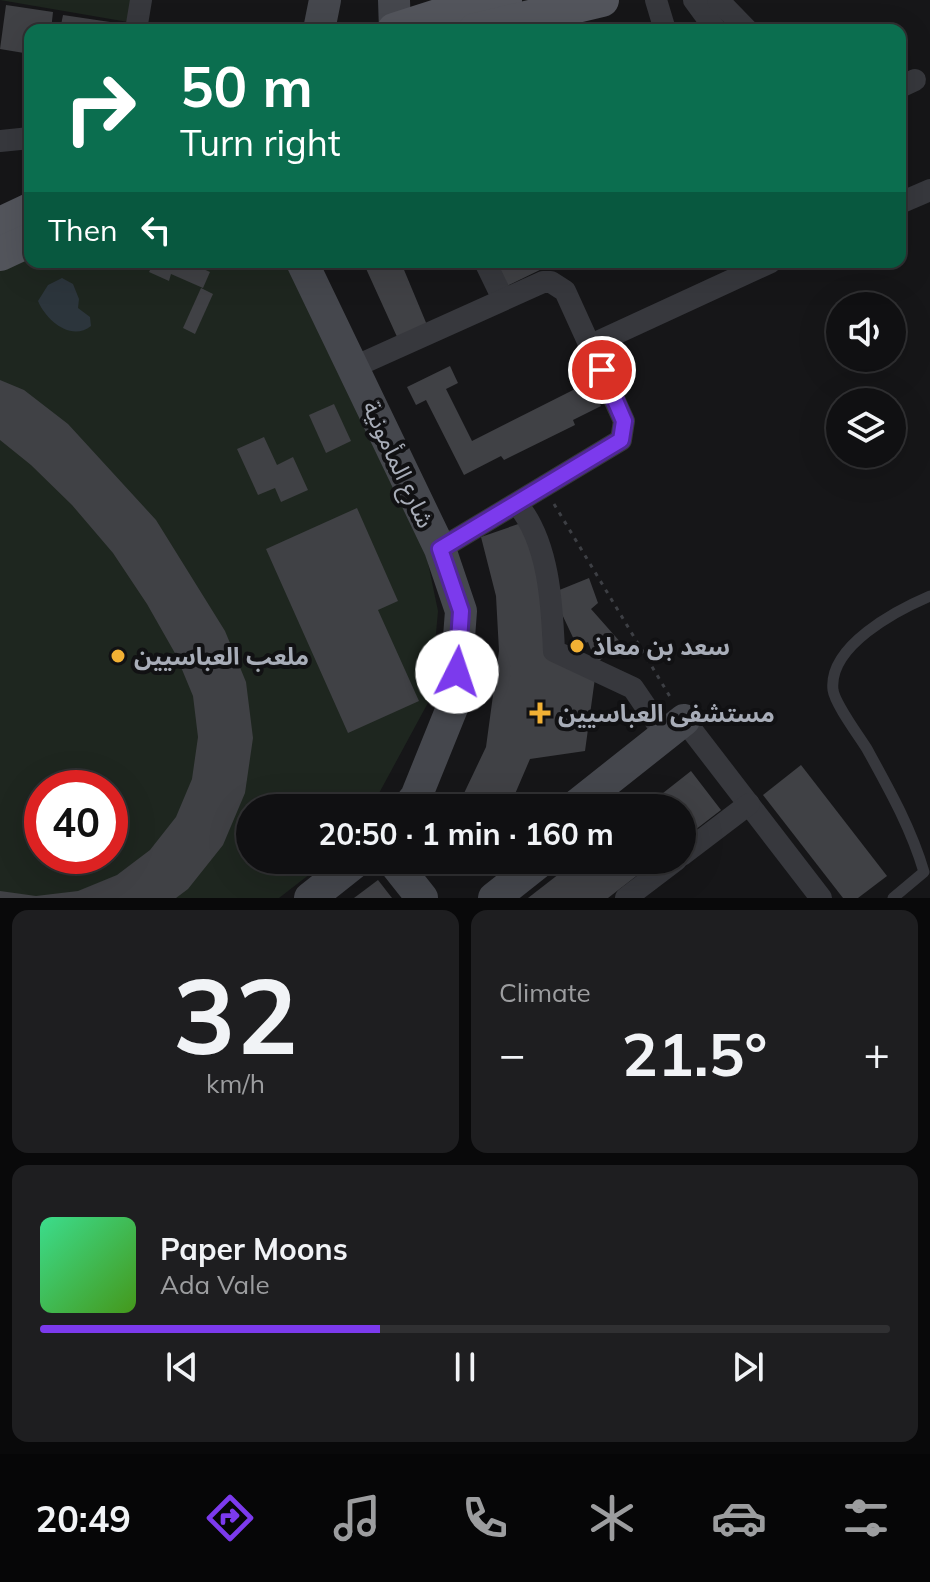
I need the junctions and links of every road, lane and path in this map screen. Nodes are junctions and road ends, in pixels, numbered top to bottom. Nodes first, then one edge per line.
1 (141, 0) edge
2 (325, 0) edge
3 (394, 0) edge
4 (509, 0) edge
5 (602, 0) edge
6 (656, 0) edge
7 (694, 0) edge
8 (718, 0) edge
9 (466, 14) edge
10 (137, 24) edge
11 (320, 24) edge
12 (395, 24) edge
13 (422, 24) edge
14 (663, 24) edge
15 (712, 24) edge
16 (741, 24) edge
17 (24, 139) edge
18 (0, 141) edge
19 (930, 190) edge
20 (906, 200) edge
21 (24, 213) edge
22 (0, 224) edge
23 (24, 243) edge
24 (0, 254) edge
25 (305, 268) edge
26 (488, 268) edge
27 (729, 270) edge
28 (503, 299) junction
29 (591, 345) junction
30 (354, 367) junction
31 (544, 488) junction
32 (517, 504) junction
33 (440, 549) junction
34 (930, 596) edge
35 (682, 731) junction
36 (417, 794) edge
37 (593, 794) edge
38 (621, 794) edge
39 (749, 804) junction
40 (696, 844) edge
41 (927, 871) edge
42 (340, 874) edge
43 (403, 874) edge
44 (521, 874) edge
45 (658, 874) edge
46 (310, 898) edge
47 (422, 898) edge
48 (494, 898) edge
49 (626, 898) edge
50 (821, 898) edge
51 (893, 898) edge

1 - 10 street
2 - 11 street
3 - 12 street
4 - 9 main road
5 - 9 main road
6 - 14 street
7 - 15 street
8 - 16 street
9 - 13 main road
17 - 18 street
19 - 20 street
21 - 22 main road
23 - 24 main road
25 - 30 street, شارع المأمونية
26 - 28 street
27 - 29 street
28 - 29 street
28 - 30 street
29 - 31 street
30 - 33 street, شارع المأمونية
31 - 32 street
31 - 35 path
32 - 33 street
32 - 35 street
33 - 36 street, شارع المأمونية
34 - 41 lane
35 - 37 street
35 - 38 street
35 - 39 street
39 - 40 street
39 - 50 street
41 - 51 lane
42 - 46 street
43 - 47 street
44 - 48 street
45 - 49 street

